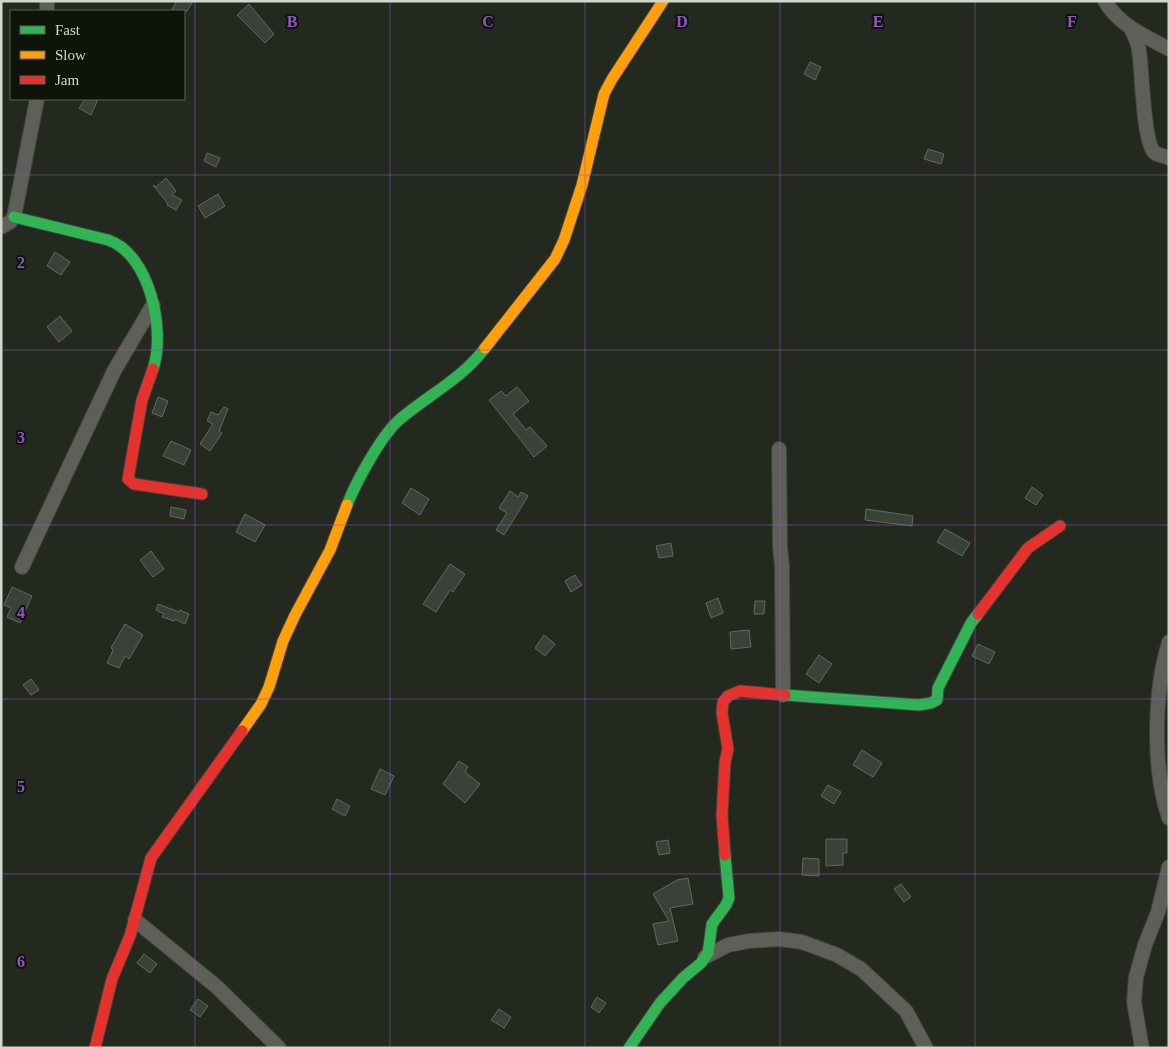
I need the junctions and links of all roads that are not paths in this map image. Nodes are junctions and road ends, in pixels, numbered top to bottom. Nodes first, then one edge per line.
1 (664, 1) edge
2 (1105, 1) edge
3 (1131, 28) junction
4 (1169, 49) edge
5 (37, 100) edge
6 (1169, 158) edge
7 (14, 217) junction
8 (1, 227) edge
9 (153, 304) junction
10 (779, 449) dead end
11 (202, 494) dead end
12 (1060, 526) dead end
13 (22, 567) dead end
14 (1169, 642) edge
15 (783, 695) junction
16 (1169, 818) edge
17 (1169, 866) edge
18 (1162, 894) junction
19 (1169, 907) edge
20 (135, 920) junction
21 (705, 958) junction
22 (95, 1048) edge
23 (279, 1048) edge
24 (629, 1048) edge
25 (926, 1048) edge
26 (1142, 1048) edge

1 - 20 street
2 - 3 street
3 - 4 street
3 - 6 street
5 - 7 street
7 - 8 street
7 - 9 street
9 - 11 street
9 - 13 street
10 - 15 street
12 - 15 street
14 - 16 street
15 - 21 street
17 - 18 street
18 - 19 street
18 - 26 street
20 - 22 street
20 - 23 street
21 - 24 street
21 - 25 street

